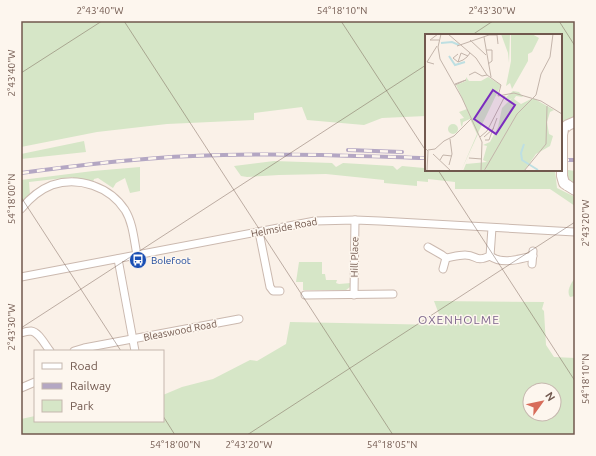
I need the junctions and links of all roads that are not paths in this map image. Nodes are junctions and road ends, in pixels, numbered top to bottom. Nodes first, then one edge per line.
1 (575, 122) edge
2 (571, 188) edge
3 (21, 209) edge
4 (355, 220) junction
5 (492, 228) junction
6 (259, 232) junction
7 (575, 232) edge
8 (428, 247) dead end
9 (137, 255) junction
10 (490, 256) junction
11 (118, 258) junction
12 (446, 258) junction
13 (532, 264) dead end
14 (443, 270) dead end
15 (21, 277) edge
16 (280, 291) dead end
17 (393, 294) dead end
18 (354, 295) junction
19 (305, 296) dead end
20 (239, 319) dead end
21 (228, 321) junction
22 (229, 329) dead end
23 (21, 333) edge
24 (133, 339) junction
25 (49, 350) edge
26 (77, 350) edge
27 (135, 350) edge
28 (34, 382) edge
29 (21, 388) edge

1 - 2 main road, bridge
3 - 9 street
4 - 5 street, Helmside Road
4 - 6 street, Helmside Road
4 - 18 street, Hill Place
5 - 7 street, Helmside Road
5 - 10 street
6 - 9 street, Helmside Road
6 - 16 street
8 - 12 street
9 - 11 street, Helmside Road
10 - 12 street
10 - 13 street
11 - 15 street, Helmside Road
11 - 24 street, Bleaswood Road
12 - 14 street
17 - 18 street
18 - 19 street
20 - 21 street, Bleaswood Road
21 - 22 street, Bleaswood Road
21 - 24 street, Bleaswood Road
23 - 25 street
24 - 26 street, Bleaswood Road
24 - 27 street, Bleaswood Road
28 - 29 street

